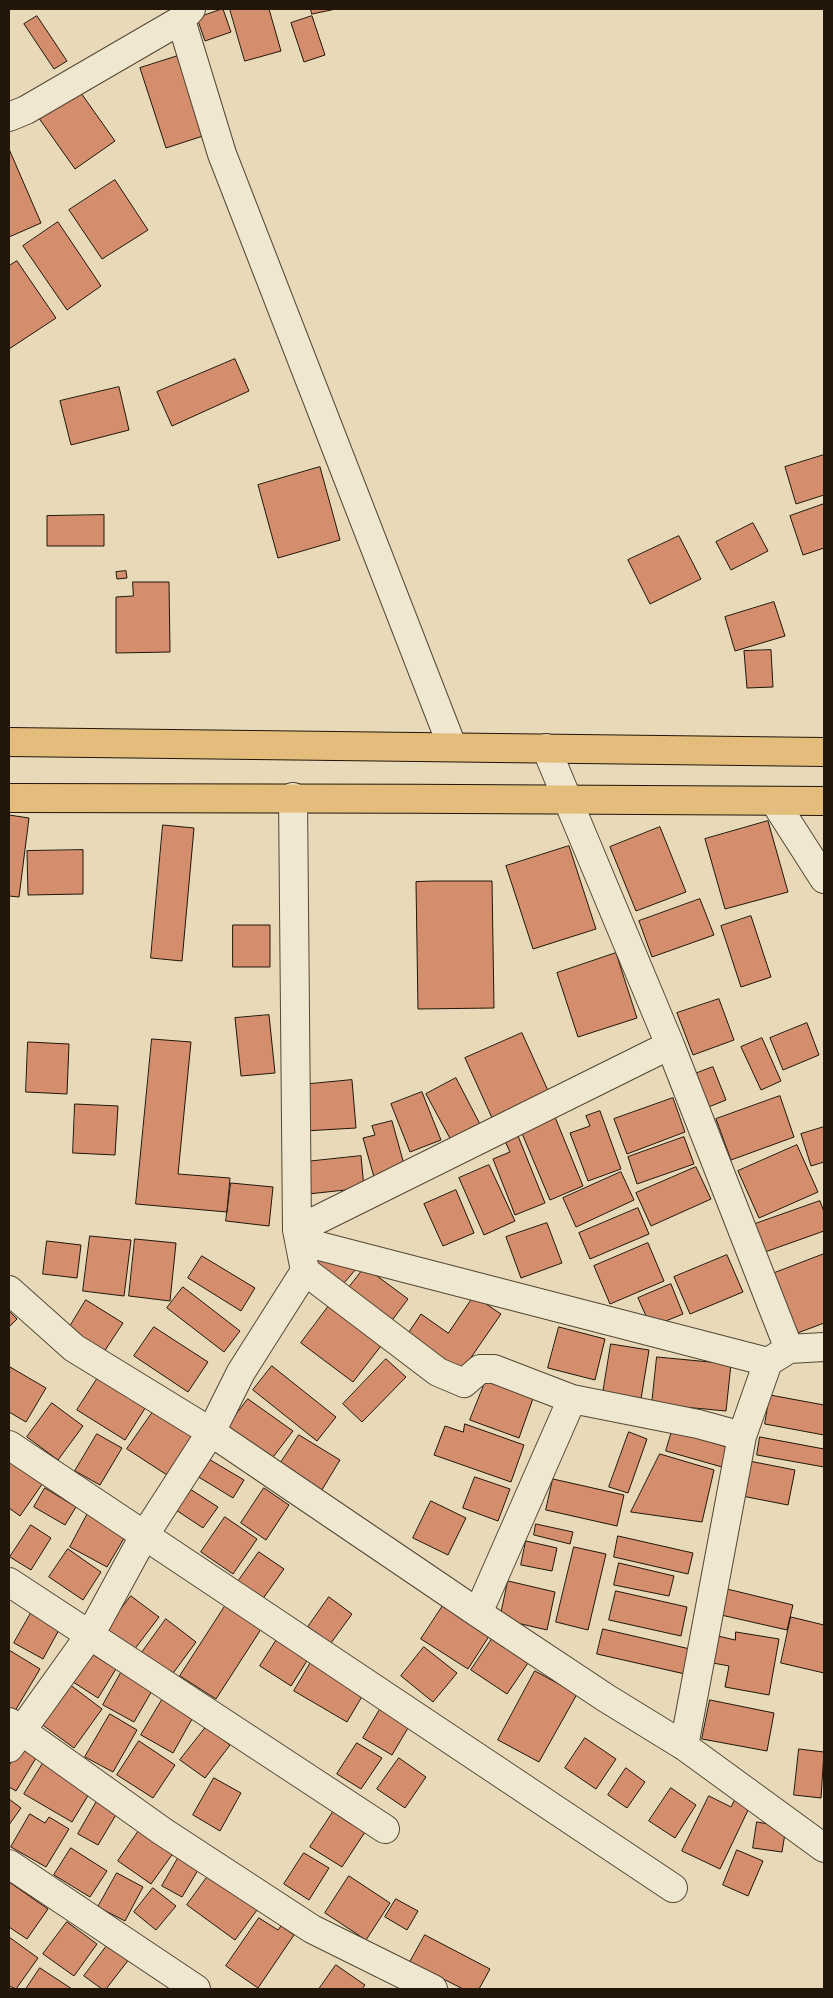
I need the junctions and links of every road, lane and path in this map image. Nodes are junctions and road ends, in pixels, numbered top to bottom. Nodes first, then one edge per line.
1 (190, 12) edge
2 (9, 117) edge
3 (9, 742) edge
4 (452, 746) junction
5 (546, 748) junction
6 (824, 752) edge
7 (293, 797) junction
8 (9, 798) edge
9 (774, 801) junction
10 (824, 801) edge
11 (568, 802) junction
12 (824, 879) edge
13 (670, 1045) junction
14 (299, 1236) junction
15 (305, 1271) junction
16 (9, 1290) edge
17 (824, 1347) edge
18 (778, 1356) junction
19 (572, 1399) junction
20 (211, 1432) junction
21 (742, 1436) junction
22 (9, 1445) edge
23 (144, 1536) junction
24 (9, 1582) edge
25 (478, 1613) junction
26 (90, 1635) junction
27 (13, 1734) edge
28 (684, 1746) junction
29 (385, 1829) dead end
30 (824, 1848) edge
31 (9, 1864) edge
32 (673, 1888) dead end
33 (196, 1989) edge
34 (433, 1989) edge

1 - 2 street
1 - 4 street
3 - 4 main road
4 - 5 main road
5 - 6 main road
5 - 11 street
7 - 8 main road
7 - 11 main road
7 - 14 street
9 - 10 main road
9 - 11 main road
9 - 12 street
11 - 13 street
13 - 14 street
13 - 18 street
14 - 15 street
14 - 18 street
15 - 19 street
15 - 20 street
16 - 20 street
17 - 18 street
18 - 21 street
19 - 21 street
19 - 25 street
20 - 23 street
20 - 25 street
21 - 28 street
22 - 23 street
23 - 26 street
23 - 32 street
24 - 26 street
25 - 28 street
26 - 27 street
26 - 29 street
27 - 34 street
28 - 30 street
31 - 33 street

